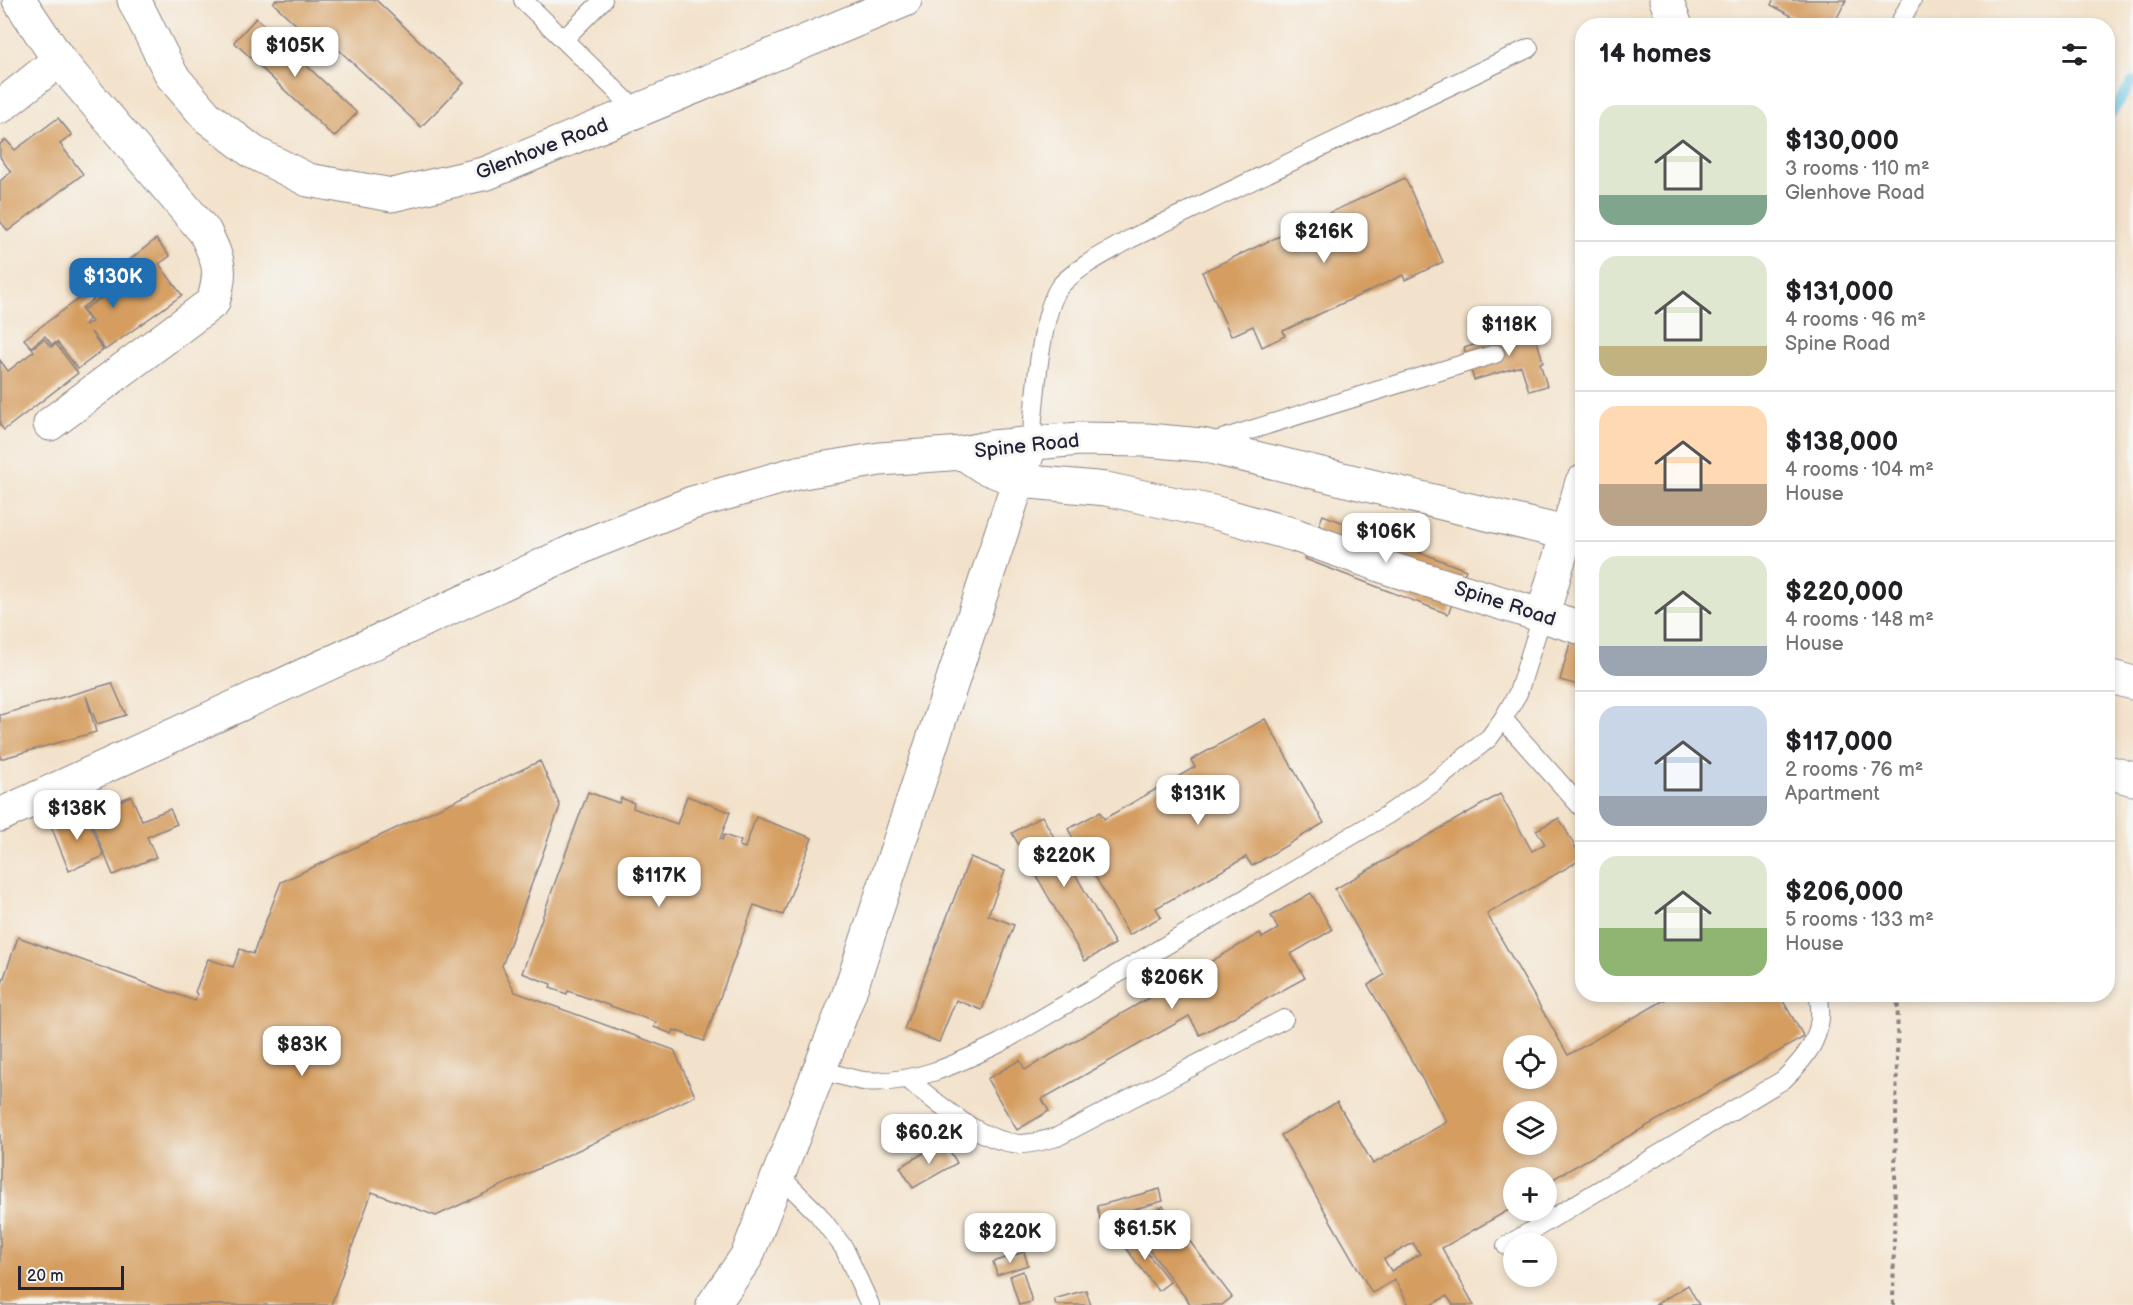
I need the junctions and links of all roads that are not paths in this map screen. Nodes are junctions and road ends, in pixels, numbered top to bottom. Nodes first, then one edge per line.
1 (20, 0) edge
2 (134, 0) edge
3 (523, 0) edge
4 (603, 0) edge
5 (1666, 0) edge
6 (1912, 0) edge
7 (901, 1) edge
8 (1673, 18) edge
9 (1902, 18) edge
10 (564, 39) junction
11 (1529, 48) dead end
12 (59, 60) junction
13 (0, 107) edge
14 (638, 112) junction
15 (1494, 354) dead end
16 (50, 424) dead end
17 (1031, 443) junction
18 (1202, 445) junction
19 (963, 453) junction
20 (1020, 481) junction
21 (1575, 535) edge
22 (1575, 537) edge
23 (1542, 617) junction
24 (1575, 626) edge
25 (2115, 678) edge
26 (2133, 683) edge
27 (1503, 719) junction
28 (2115, 774) edge
29 (2133, 779) edge
30 (1575, 800) edge
31 (0, 815) edge
32 (1818, 1002) edge
33 (1284, 1019) dead end
34 (820, 1070) junction
35 (907, 1079) junction
36 (778, 1174) junction
37 (1528, 1233) edge
38 (713, 1305) edge
39 (870, 1305) edge

1 - 12 street
2 - 14 street, Glenhove Road
3 - 10 lane
4 - 10 lane
5 - 8 street
6 - 9 lane
7 - 14 street, Glenhove Road
10 - 14 lane
11 - 17 lane
12 - 13 street
12 - 16 street
15 - 18 lane
17 - 18 street, Spine Road
17 - 19 street, Spine Road
17 - 20 street
18 - 21 street, Spine Road
19 - 20 street, Spine Road
19 - 31 street
20 - 23 street, Spine Road
20 - 34 street
22 - 23 street
23 - 24 street, Spine Road
23 - 27 lane
25 - 26 street
27 - 30 lane
27 - 35 lane
28 - 29 street
32 - 37 lane
33 - 35 lane
34 - 35 lane
34 - 36 street
36 - 38 street
36 - 39 lane

